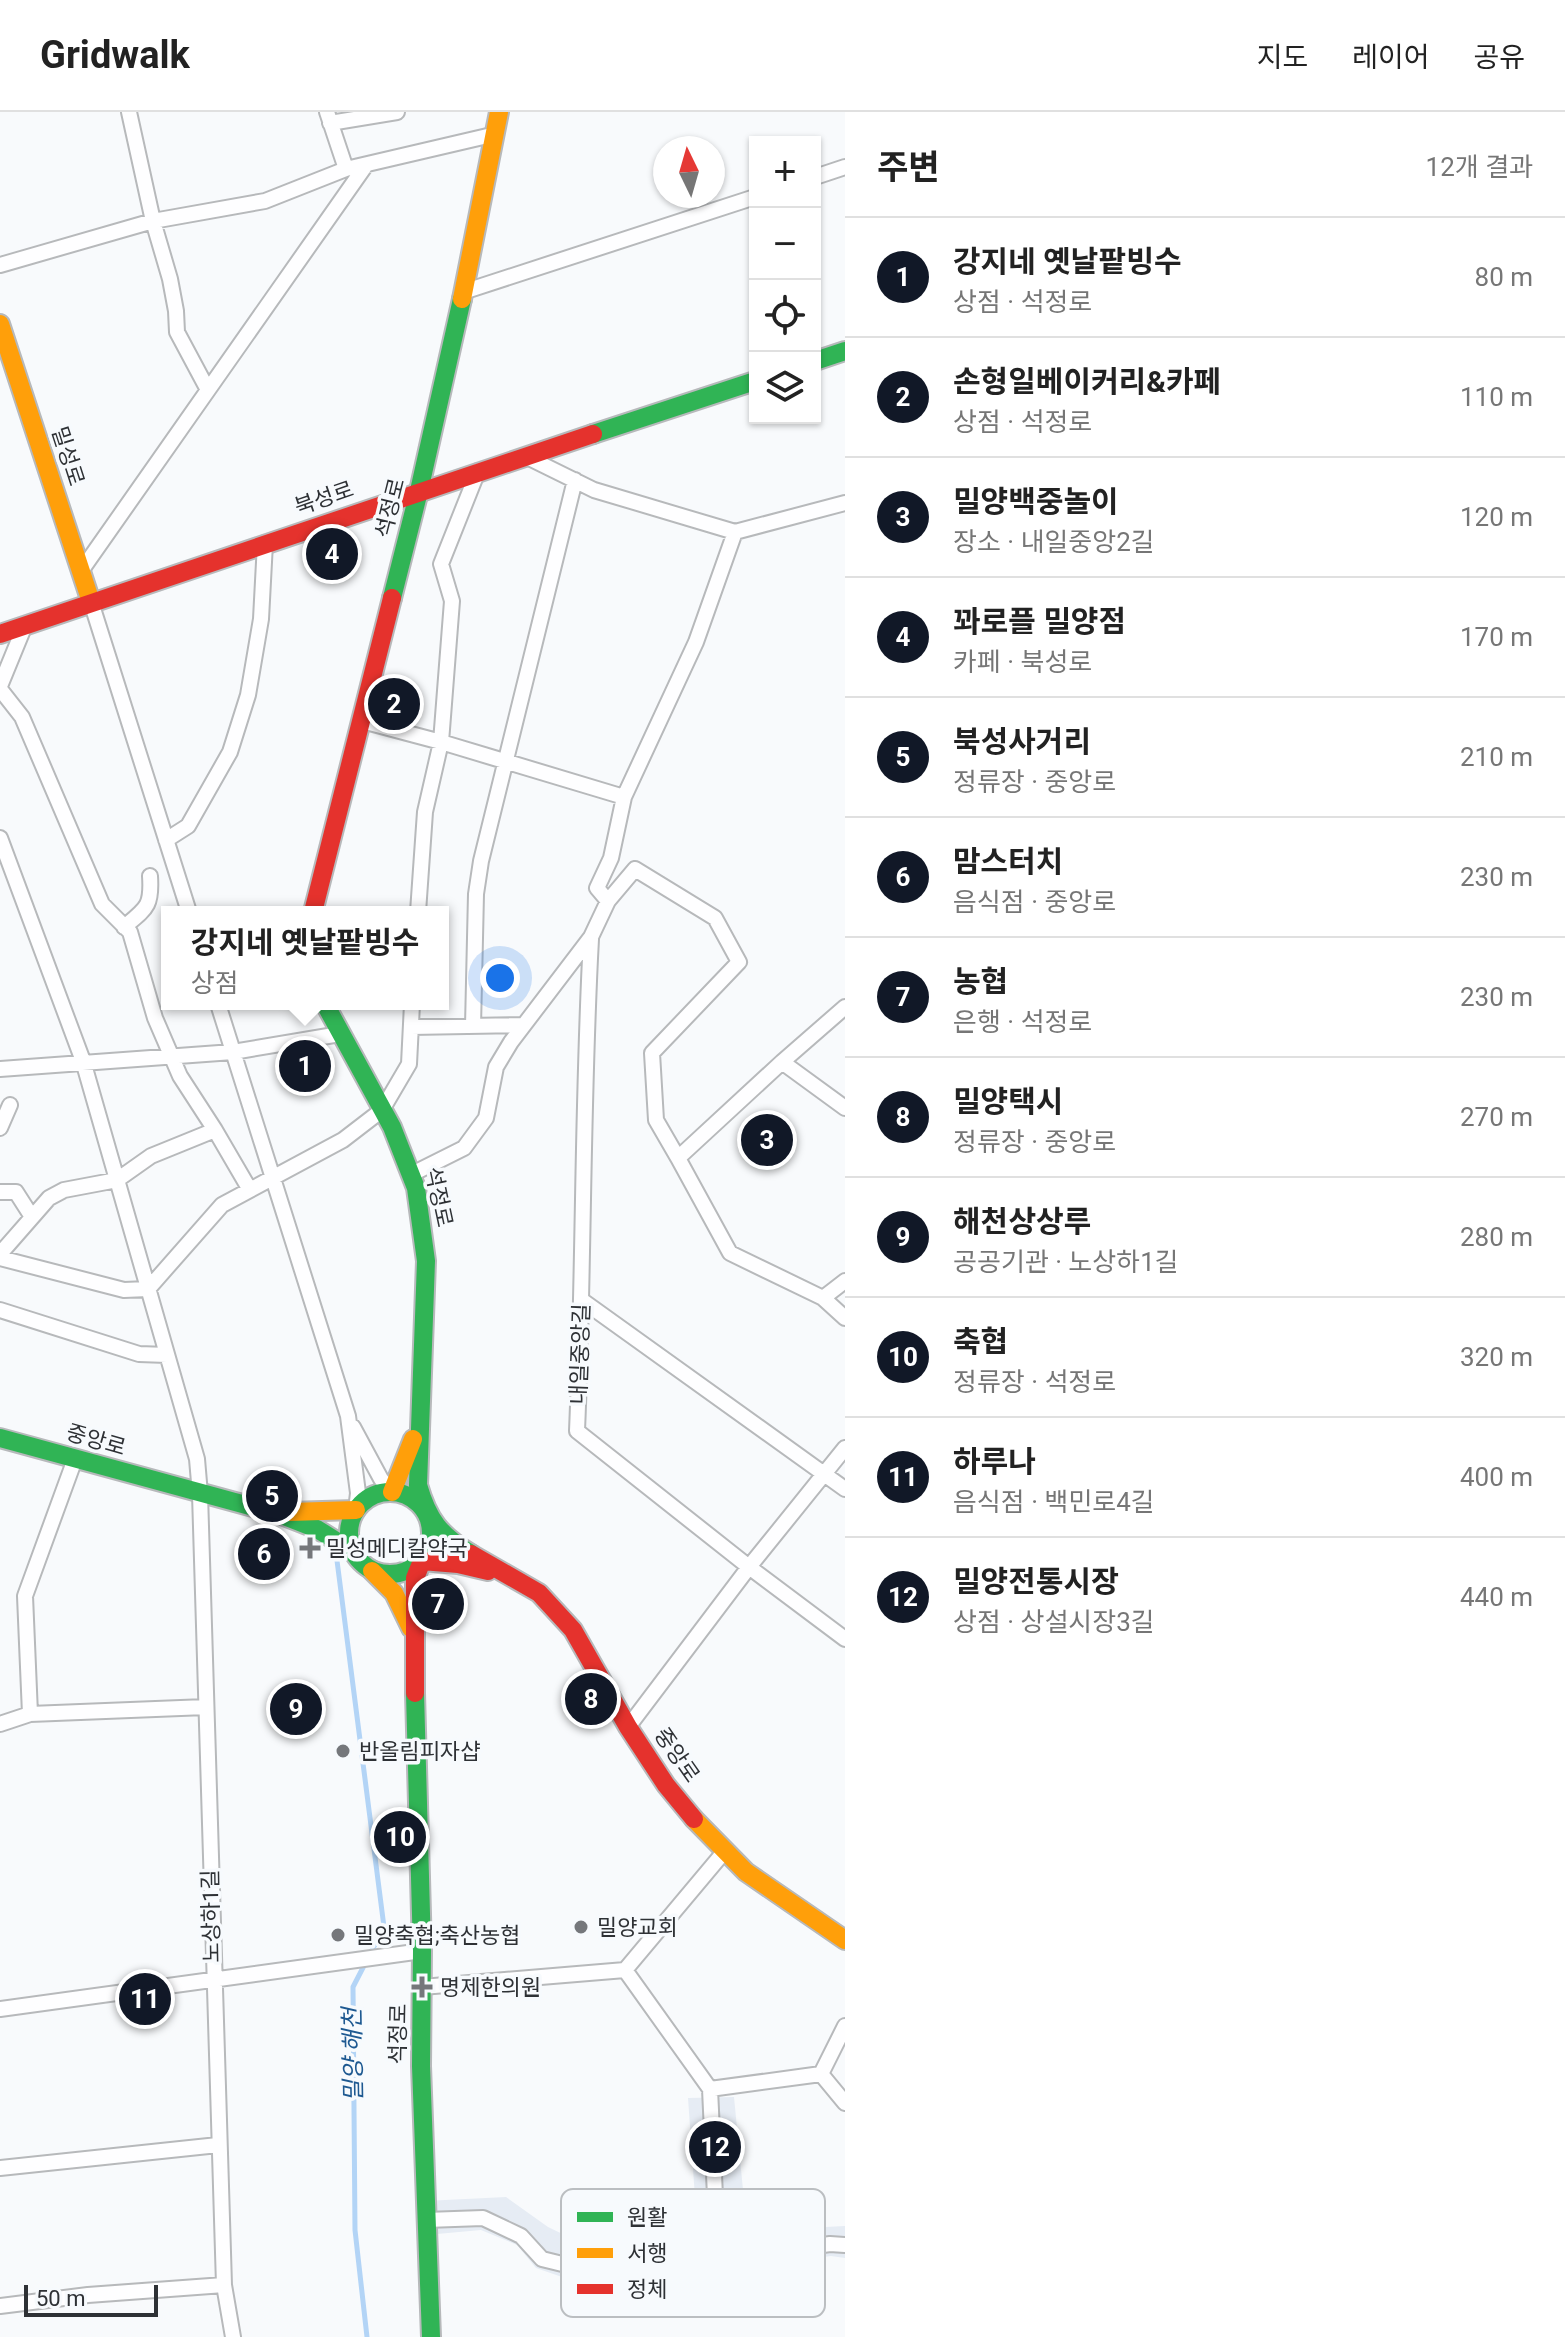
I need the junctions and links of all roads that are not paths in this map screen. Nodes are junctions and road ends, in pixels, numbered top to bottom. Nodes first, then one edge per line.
1 (129, 112) edge
2 (397, 112) edge
3 (499, 112) edge
4 (329, 118) edge
5 (496, 134) junction
6 (366, 165) junction
7 (845, 167) edge
8 (346, 169) junction
9 (821, 175) edge
10 (749, 199) edge
11 (153, 221) junction
12 (0, 265) edge
13 (463, 292) junction
14 (0, 324) edge
15 (845, 351) edge
16 (821, 359) edge
17 (749, 383) edge
18 (208, 390) junction
19 (525, 456) junction
20 (478, 471) junction
21 (575, 480) junction
22 (419, 491) junction
23 (845, 503) edge
24 (735, 532) junction
25 (265, 543) junction
26 (81, 571) junction
27 (91, 602) junction
28 (25, 625) junction
29 (0, 634) edge
30 (0, 688) edge
31 (362, 721) junction
32 (441, 742) junction
33 (506, 762) junction
34 (624, 797) junction
35 (0, 838) edge
36 (166, 840) junction
37 (150, 876) dead end
38 (608, 901) junction
39 (187, 906) edge
40 (315, 906) edge
41 (418, 906) edge
42 (124, 927) junction
43 (591, 937) junction
44 (845, 1007) edge
45 (220, 1010) edge
46 (328, 1010) edge
47 (412, 1010) edge
48 (524, 1025) junction
49 (473, 1026) junction
50 (411, 1027) junction
51 (340, 1034) junction
52 (233, 1052) junction
53 (172, 1056) junction
54 (83, 1061) junction
55 (782, 1062) junction
56 (0, 1069) edge
57 (10, 1105) dead end
58 (845, 1108) edge
59 (382, 1110) junction
60 (0, 1128) edge
61 (215, 1130) junction
62 (678, 1158) junction
63 (412, 1174) junction
64 (272, 1177) junction
65 (117, 1180) junction
66 (250, 1190) junction
67 (0, 1192) edge
68 (32, 1217) junction
69 (0, 1256) edge
70 (845, 1281) edge
71 (148, 1289) junction
72 (823, 1298) junction
73 (583, 1301) junction
74 (0, 1310) edge
75 (845, 1318) edge
76 (167, 1355) junction
77 (348, 1416) junction
78 (419, 1420) junction
79 (0, 1438) edge
80 (845, 1448) edge
81 (75, 1459) junction
82 (824, 1474) junction
83 (845, 1489) edge
84 (392, 1492) junction
85 (200, 1494) junction
86 (356, 1510) junction
87 (273, 1511) junction
88 (426, 1512) junction
89 (352, 1551) junction
90 (422, 1561) junction
91 (749, 1567) junction
92 (372, 1571) junction
93 (500, 1573) junction
94 (414, 1635) junction
95 (845, 1639) edge
96 (206, 1707) junction
97 (30, 1714) junction
98 (0, 1724) edge
99 (628, 1727) junction
100 (724, 1852) junction
101 (845, 1940) edge
102 (417, 1952) junction
103 (625, 1970) junction
104 (213, 1979) junction
105 (422, 1987) junction
106 (0, 2009) edge
107 (845, 2026) edge
108 (821, 2074) junction
109 (710, 2089) junction
110 (845, 2103) edge
111 (218, 2145) junction
112 (0, 2168) edge
113 (715, 2189) edge
114 (426, 2220) junction
115 (825, 2245) edge
116 (845, 2245) edge
117 (561, 2264) edge
118 (224, 2285) junction
119 (0, 2306) edge
120 (233, 2337) edge
121 (431, 2337) edge

1 - 11 street
2 - 4 street
3 - 5 street, 석정로
4 - 8 street
5 - 6 street
5 - 13 street, 석정로
6 - 8 street
6 - 18 street
7 - 9 street
8 - 11 street
10 - 13 street
11 - 12 street
11 - 18 street
13 - 22 street, 석정로
14 - 26 street, 밀성로
15 - 16 street
17 - 19 street, 북성로
18 - 26 street
19 - 20 street, 북성로
19 - 21 street
20 - 22 street, 북성로
20 - 32 street
21 - 24 street
21 - 33 street
22 - 25 street, 북성로
22 - 31 street, 석정로
23 - 24 street
24 - 34 street
25 - 27 street, 북성로
25 - 36 street
26 - 27 street, 밀성로
27 - 28 street, 북성로
27 - 36 street
28 - 29 street, 북성로
28 - 30 street
30 - 42 street
31 - 32 street
31 - 40 street, 석정로
32 - 33 street
32 - 41 street
33 - 34 street
33 - 49 street
34 - 38 street
35 - 54 street, 노상하1길
36 - 39 street
37 - 42 street
38 - 43 street
38 - 62 street
42 - 53 street
43 - 48 street
43 - 73 street, 내일중앙길
44 - 55 street
45 - 52 street
46 - 51 street, 석정로
47 - 50 street
48 - 49 street
48 - 63 street
49 - 50 street
50 - 59 street
51 - 52 street
51 - 59 street, 석정로
52 - 53 street
52 - 64 street
53 - 54 street
53 - 61 street
54 - 56 street
54 - 65 street, 노상하1길
55 - 58 street
55 - 62 street
57 - 60 street
59 - 63 street, 석정로
59 - 64 street
61 - 65 street
61 - 66 street
62 - 72 street
63 - 78 street, 석정로
64 - 66 street
64 - 77 street
65 - 68 street
65 - 71 street, 노상하1길
66 - 71 street
67 - 68 street
68 - 69 street
69 - 71 street
70 - 72 street
71 - 76 street, 노상하1길
72 - 75 street
73 - 82 street
73 - 91 street, 내일중앙길
74 - 76 street
76 - 85 street, 노상하1길
77 - 84 street
77 - 86 street
78 - 84 street
78 - 88 street, 석정로
79 - 81 street, 중앙로
80 - 82 street
81 - 85 street, 중앙로
81 - 97 street
82 - 83 street
82 - 91 street
84 - 86 street
84 - 88 street
85 - 87 street, 중앙로
85 - 96 street, 노상하1길
86 - 87 street
86 - 89 street
87 - 89 street
88 - 90 street
88 - 93 street
89 - 92 street
90 - 92 street
90 - 93 street
90 - 94 street, 석정로
91 - 95 street, 내일중앙길
91 - 99 street
92 - 94 street
93 - 99 street, 중앙로
94 - 102 street, 석정로
96 - 97 street
96 - 104 street, 노상하1길
97 - 98 street
99 - 100 street, 중앙로
100 - 101 street, 중앙로
100 - 103 street
102 - 104 street
102 - 105 street, 석정로
103 - 105 street
103 - 109 street
104 - 106 street
104 - 111 street, 노상하1길
105 - 114 street, 석정로
107 - 108 street
108 - 109 street
108 - 110 street
109 - 113 street
111 - 112 street
111 - 118 street, 노상하1길
114 - 117 street
114 - 121 street, 석정로
115 - 116 street
118 - 119 street
118 - 120 street, 노상하1길

